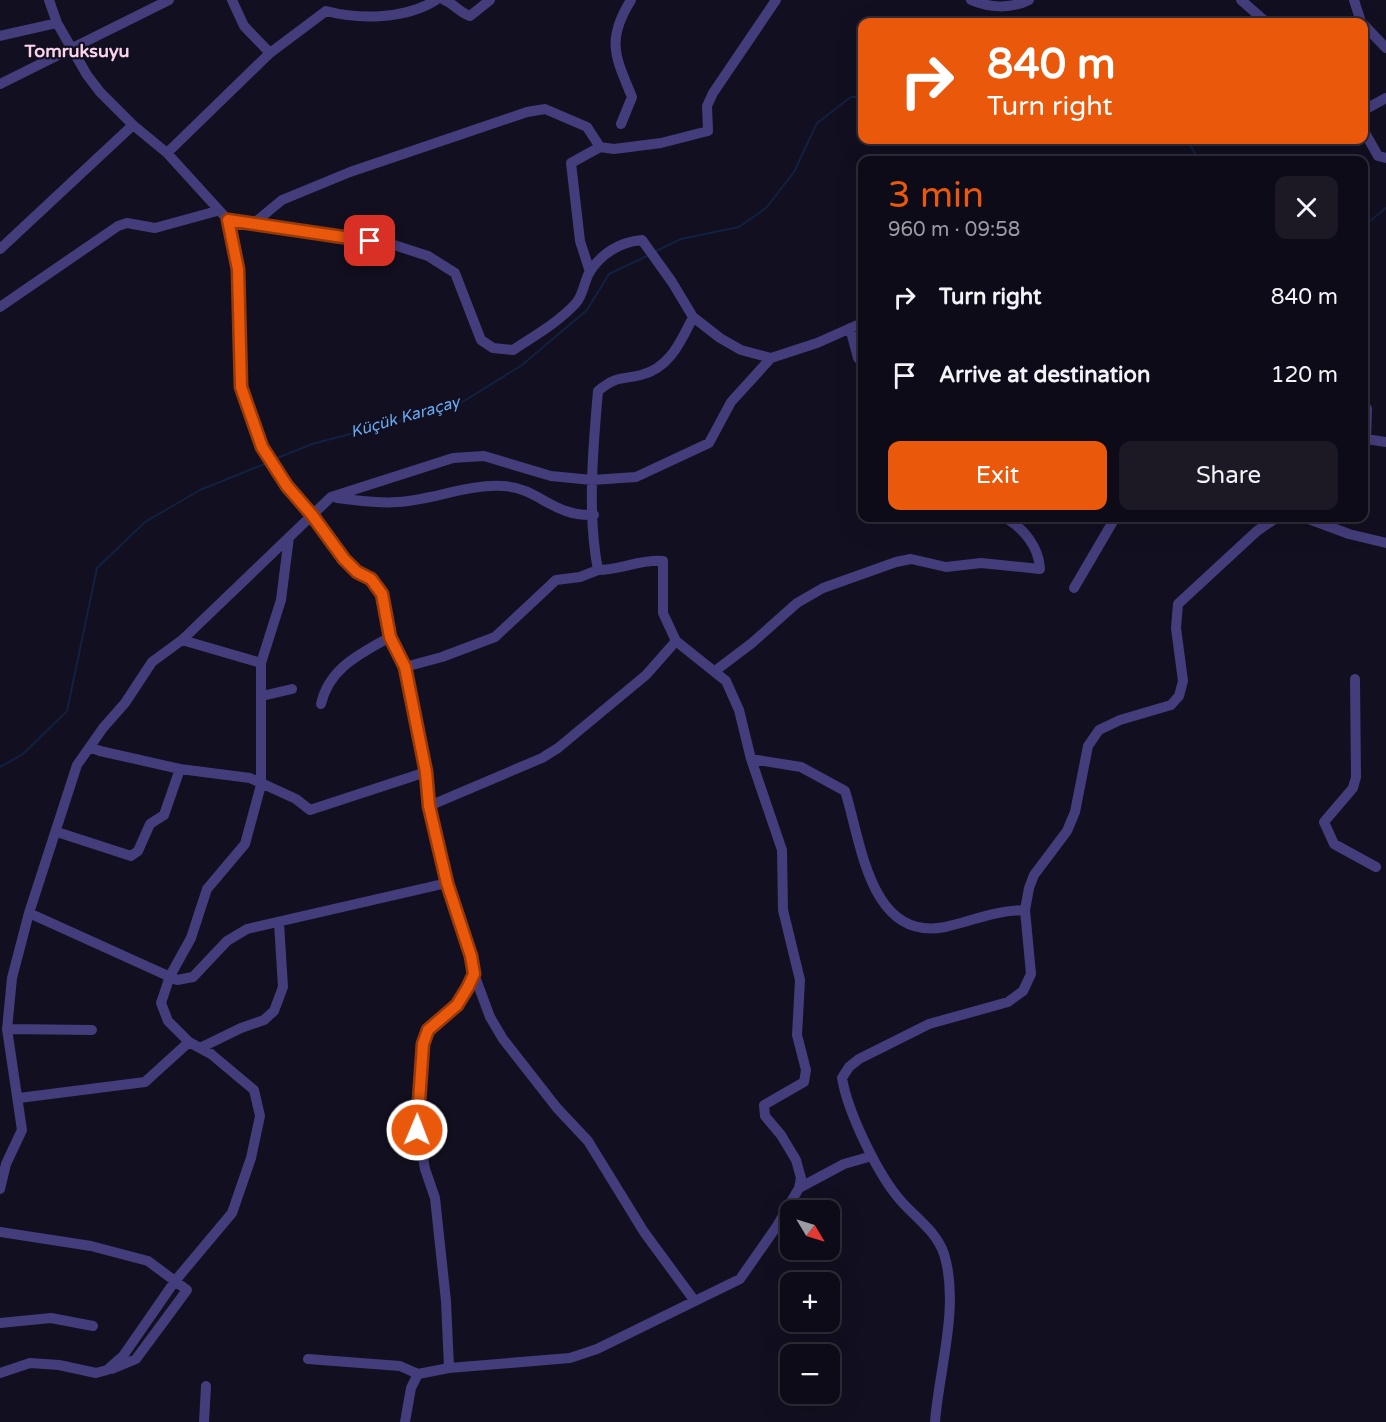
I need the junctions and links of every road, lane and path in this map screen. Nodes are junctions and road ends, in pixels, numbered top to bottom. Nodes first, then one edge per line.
1 (49, 0) edge
2 (169, 0) edge
3 (232, 0) edge
4 (436, 0) edge
5 (444, 0) edge
6 (490, 0) edge
7 (631, 0) edge
8 (776, 0) edge
9 (971, 0) edge
10 (1029, 0) edge
11 (1241, 0) edge
12 (1354, 0) edge
13 (1261, 18) edge
14 (1360, 18) edge
15 (57, 23) junction
16 (1368, 30) edge
17 (0, 36) edge
18 (72, 48) junction
19 (1386, 48) edge
20 (270, 54) junction
21 (0, 84) edge
22 (1386, 98) edge
23 (1368, 108) edge
24 (621, 124) dead end
25 (133, 125) junction
26 (1368, 138) edge
27 (600, 147) junction
28 (166, 153) junction
29 (1386, 158) edge
30 (217, 211) junction
31 (228, 220) junction
32 (253, 224) junction
33 (0, 249) edge
34 (590, 272) junction
35 (0, 307) edge
36 (693, 317) junction
37 (858, 325) edge
38 (850, 328) junction
39 (771, 358) junction
40 (858, 358) edge
41 (1368, 437) edge
42 (1386, 442) edge
43 (592, 480) junction
44 (331, 497) junction
45 (312, 515) junction
46 (594, 515) junction
47 (1012, 522) edge
48 (1113, 522) edge
49 (1270, 522) edge
50 (1317, 522) edge
51 (289, 537) junction
52 (1386, 543) edge
53 (598, 570) junction
54 (1074, 588) dead end
55 (390, 637) junction
56 (182, 640) junction
57 (676, 641) junction
58 (261, 663) junction
59 (405, 667) junction
60 (716, 671) junction
61 (1355, 679) dead end
62 (292, 689) dead end
63 (262, 696) junction
64 (321, 704) dead end
65 (90, 747) junction
66 (751, 759) junction
67 (180, 769) junction
68 (426, 772) junction
69 (261, 784) junction
70 (429, 806) junction
71 (57, 832) junction
72 (1376, 867) dead end
73 (447, 883) junction
74 (1025, 910) junction
75 (29, 914) junction
76 (279, 924) junction
77 (474, 974) junction
78 (170, 976) junction
79 (7, 1029) junction
80 (92, 1030) dead end
81 (189, 1042) junction
82 (200, 1048) junction
83 (19, 1098) junction
84 (872, 1156) junction
85 (799, 1188) junction
86 (0, 1189) edge
87 (0, 1232) edge
88 (175, 1281) junction
89 (694, 1300) junction
90 (0, 1323) edge
91 (93, 1326) dead end
92 (308, 1359) dead end
93 (448, 1368) junction
94 (107, 1370) junction
95 (0, 1372) edge
96 (418, 1374) junction
97 (206, 1386) dead end
98 (204, 1422) edge
99 (405, 1422) edge
100 (935, 1422) edge

1 - 15 street
2 - 18 street
3 - 20 street
4 - 20 street
5 - 6 street
7 - 24 street
8 - 27 street
9 - 10 street
11 - 13 street
12 - 14 street
15 - 17 street
15 - 18 street
16 - 19 street
18 - 21 street
18 - 25 street
20 - 28 street
22 - 23 street
25 - 28 street
25 - 33 street
26 - 29 street
27 - 32 street
27 - 34 street
28 - 30 street
30 - 31 street
30 - 35 street
31 - 32 street
31 - 45 street
32 - 34 street
34 - 36 street
36 - 39 street
36 - 43 street
37 - 38 street
38 - 39 street
38 - 40 street
39 - 43 street
41 - 42 street
43 - 44 street
43 - 46 street
44 - 45 street
44 - 46 street
45 - 51 street
45 - 55 street
46 - 53 street
47 - 60 street
48 - 54 street
49 - 74 street
50 - 52 street
51 - 56 street
51 - 58 street
53 - 57 street
53 - 59 street
55 - 59 street
55 - 64 street
56 - 58 street
56 - 65 street
57 - 60 street
57 - 70 street
58 - 63 street
59 - 68 street
60 - 66 street
61 - 72 street
62 - 63 street
63 - 69 street
65 - 67 street
65 - 71 street
66 - 74 street
66 - 85 street
67 - 69 street
67 - 71 street
68 - 69 street
68 - 70 street
69 - 78 street
70 - 73 street
71 - 75 street
73 - 76 street
73 - 77 street
74 - 84 street
75 - 78 street
75 - 79 street
76 - 78 street
76 - 82 street
77 - 89 street
77 - 93 street
78 - 81 street
79 - 80 street
79 - 83 street
81 - 82 street
81 - 83 street
82 - 88 street
83 - 86 street
84 - 85 street
84 - 100 street
85 - 89 street
87 - 88 street
88 - 94 street
88 - 94 street
89 - 93 street
90 - 91 street
92 - 96 street
93 - 96 street
94 - 95 street
96 - 99 street
97 - 98 street

